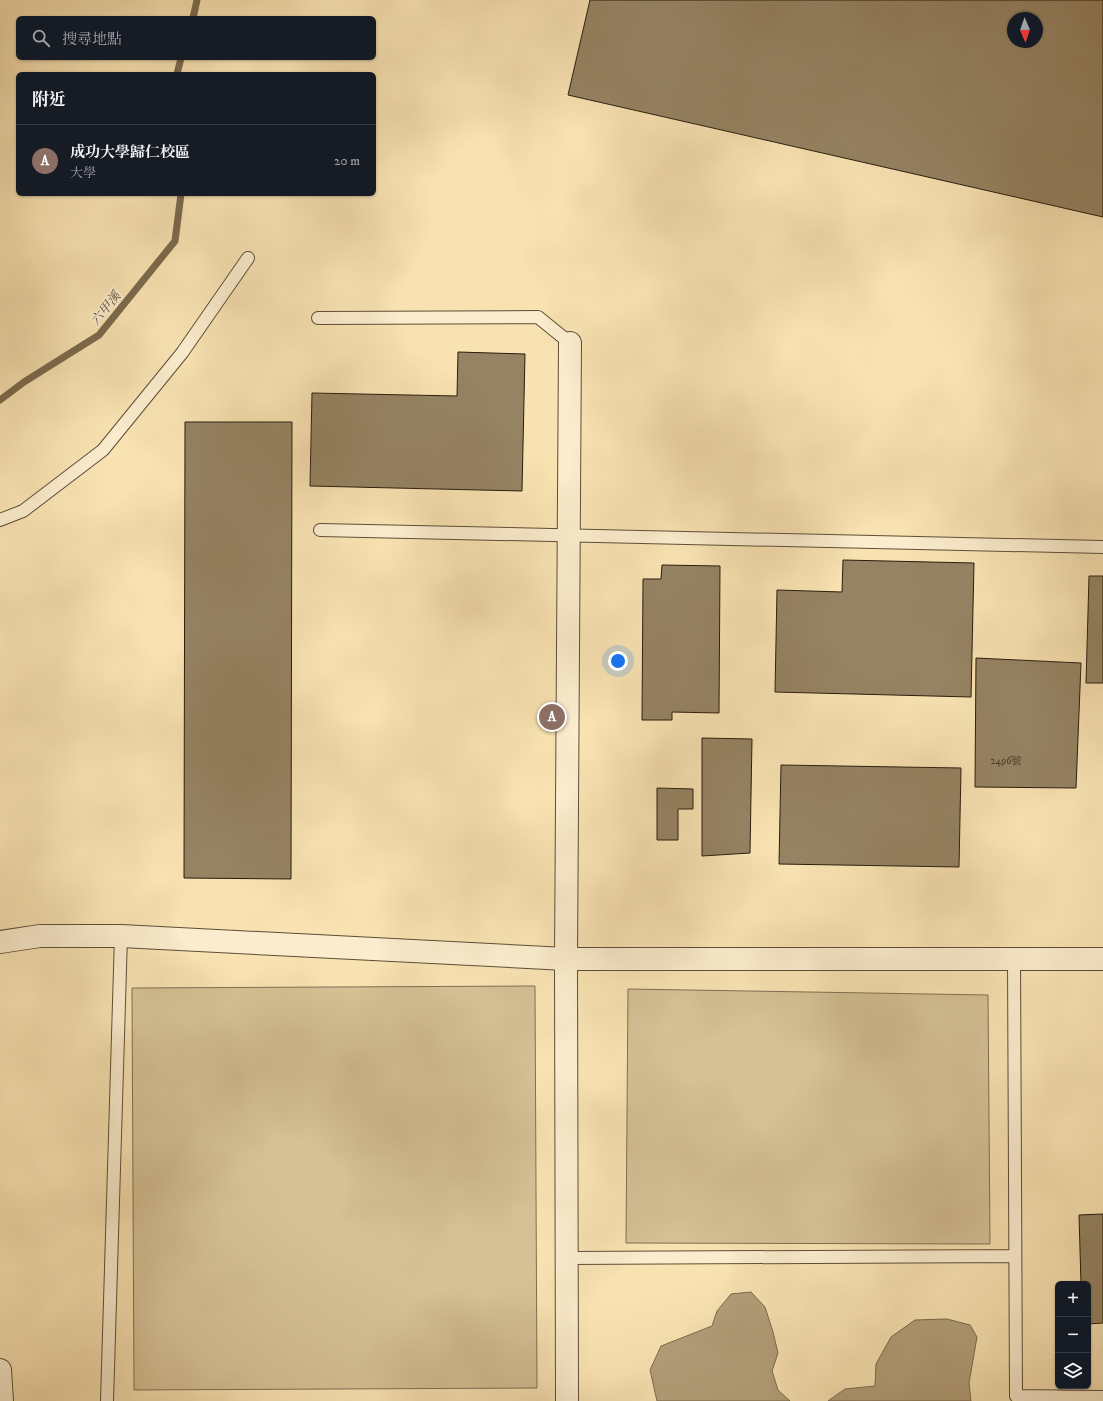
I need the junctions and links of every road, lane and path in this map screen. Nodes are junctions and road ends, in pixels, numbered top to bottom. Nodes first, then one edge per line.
1 (248, 258) dead end
2 (318, 318) dead end
3 (570, 343) joint
4 (0, 520) edge
5 (320, 530) dead end
6 (569, 535) junction
7 (1103, 547) edge
8 (122, 936) junction
9 (0, 942) edge
10 (1014, 958) junction
11 (1103, 958) edge
12 (566, 959) junction
13 (1015, 1256) junction
14 (567, 1258) junction
15 (0, 1370) edge
16 (1103, 1396) edge
17 (1049, 1398) edge
18 (2, 1401) edge
19 (107, 1401) edge
20 (567, 1401) edge

1 - 4 lane
2 - 3 lane
3 - 6 street
5 - 6 lane
6 - 7 lane
6 - 12 street
8 - 9 street
8 - 12 street
8 - 19 lane
10 - 11 street
10 - 12 street
10 - 13 lane
12 - 14 street
13 - 14 lane
13 - 17 lane
14 - 20 street
15 - 18 street
16 - 17 lane

